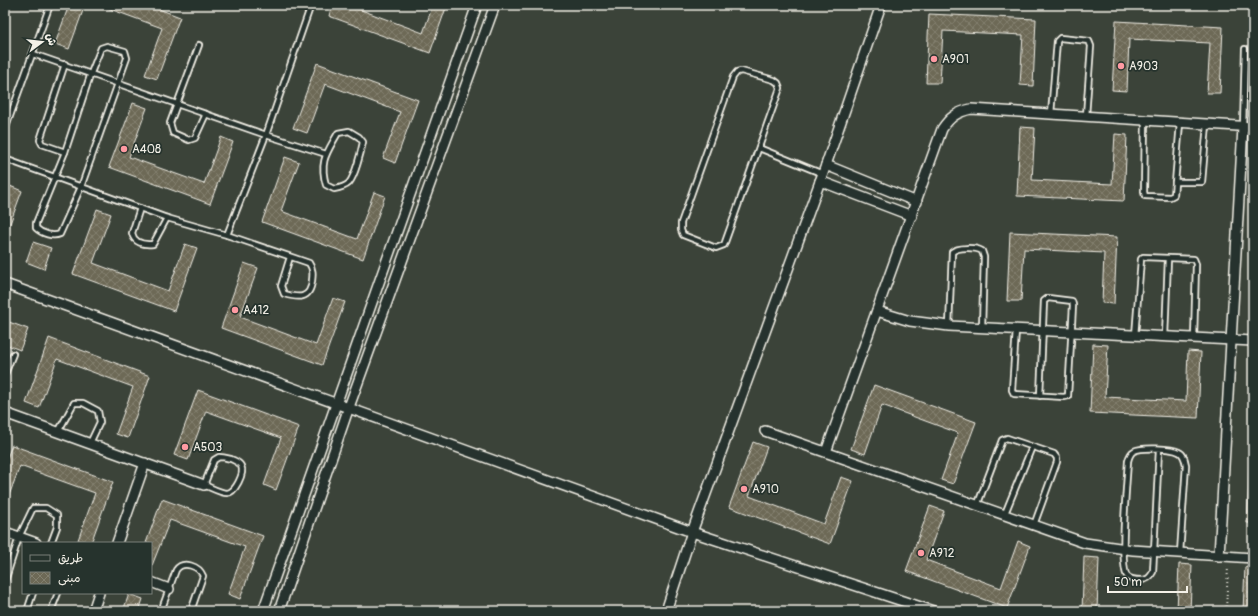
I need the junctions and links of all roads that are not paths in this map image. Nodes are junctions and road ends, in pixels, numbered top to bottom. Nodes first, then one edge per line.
1 (50, 5) edge
2 (311, 5) edge
3 (477, 5) edge
4 (495, 5) edge
5 (881, 5) edge
6 (199, 45) dead end
7 (1245, 49) dead end
8 (33, 54) junction
9 (65, 64) junction
10 (91, 73) junction
11 (118, 83) junction
12 (177, 104) junction
13 (206, 114) junction
14 (1051, 114) junction
15 (1086, 116) junction
16 (1145, 120) junction
17 (1180, 122) junction
18 (1207, 124) junction
19 (1243, 127) junction
20 (1253, 127) edge
21 (5, 130) edge
22 (266, 135) junction
23 (758, 148) junction
24 (65, 152) junction
25 (326, 154) junction
26 (5, 159) edge
27 (823, 173) junction
28 (55, 178) junction
29 (1175, 182) junction
30 (81, 187) junction
31 (917, 202) junction
32 (140, 208) junction
33 (912, 216) junction
34 (167, 218) junction
35 (227, 235) junction
36 (290, 257) junction
37 (1168, 258) junction
38 (5, 284) edge
39 (877, 311) junction
40 (948, 326) junction
41 (982, 328) junction
42 (1016, 330) junction
43 (1043, 331) junction
44 (1072, 333) junction
45 (1135, 336) junction
46 (1165, 337) junction
47 (1194, 339) junction
48 (1231, 340) junction
49 (1253, 341) edge
50 (13, 354) dead end
51 (5, 374) edge
52 (1040, 396) junction
53 (337, 403) junction
54 (349, 408) junction
55 (5, 412) edge
56 (766, 431) dead end
57 (58, 432) junction
58 (90, 443) junction
59 (1032, 447) junction
60 (1159, 449) junction
61 (826, 452) junction
62 (145, 463) junction
63 (204, 484) junction
64 (977, 506) junction
65 (1004, 516) junction
66 (1034, 526) junction
67 (5, 532) edge
68 (692, 532) junction
69 (19, 537) junction
70 (33, 542) edge
71 (51, 542) edge
72 (117, 542) edge
73 (1124, 549) junction
74 (1155, 551) junction
75 (1180, 553) junction
76 (1224, 556) junction
77 (1253, 558) edge
78 (5, 581) edge
79 (152, 582) edge
80 (169, 589) junction
81 (33, 594) edge
82 (58, 594) edge
83 (99, 594) edge
84 (27, 611) edge
85 (51, 611) edge
86 (93, 611) edge
87 (161, 611) edge
88 (191, 611) edge
89 (263, 611) edge
90 (278, 611) edge
91 (666, 611) edge
92 (933, 611) edge

1 - 8 lane
2 - 22 lane
3 - 53 street
4 - 54 street
5 - 27 street
6 - 12 lane
7 - 19 lane
8 - 9 lane
8 - 21 lane
9 - 10 lane
9 - 24 lane
10 - 11 lane
10 - 11 lane
10 - 24 lane
11 - 12 lane
11 - 30 lane
12 - 13 lane
12 - 13 lane
13 - 22 lane
14 - 15 street
14 - 15 lane
14 - 31 street
15 - 16 street
16 - 17 street
16 - 29 lane
17 - 18 street
17 - 29 lane
18 - 19 street
18 - 29 lane
19 - 20 street
19 - 48 street
22 - 25 lane
22 - 35 lane
23 - 23 lane
23 - 27 lane
24 - 28 lane
25 - 25 lane
26 - 28 lane
27 - 31 street
27 - 33 street
27 - 68 street
28 - 30 lane
28 - 30 lane
30 - 32 lane
31 - 33 street
32 - 34 lane
32 - 34 lane
33 - 39 street
34 - 35 lane
35 - 36 lane
36 - 36 lane
37 - 45 lane
37 - 46 lane
37 - 47 lane
38 - 53 street
39 - 40 street
39 - 61 street
40 - 41 street
40 - 41 lane
41 - 42 street
42 - 43 street
42 - 52 lane
43 - 44 street
43 - 44 lane
43 - 52 lane
44 - 45 street
44 - 52 lane
45 - 46 street
46 - 47 street
47 - 48 street
48 - 49 street
48 - 76 street
50 - 51 lane
53 - 54 street
53 - 89 street
54 - 68 street
54 - 90 street
55 - 57 street
56 - 61 street
57 - 58 street
57 - 58 lane
58 - 62 street
59 - 64 lane
59 - 65 lane
59 - 66 lane
60 - 73 lane
60 - 74 lane
60 - 75 lane
61 - 64 street
62 - 63 street
62 - 72 street
63 - 63 lane
64 - 65 street
65 - 66 street
66 - 73 street
67 - 69 street
68 - 91 street
68 - 92 street
69 - 70 street
69 - 71 lane
69 - 78 lane
73 - 74 street
73 - 74 lane
74 - 75 street
75 - 76 street
76 - 77 street
79 - 80 street
80 - 87 lane
80 - 88 lane
81 - 84 lane
82 - 85 lane
83 - 86 street

